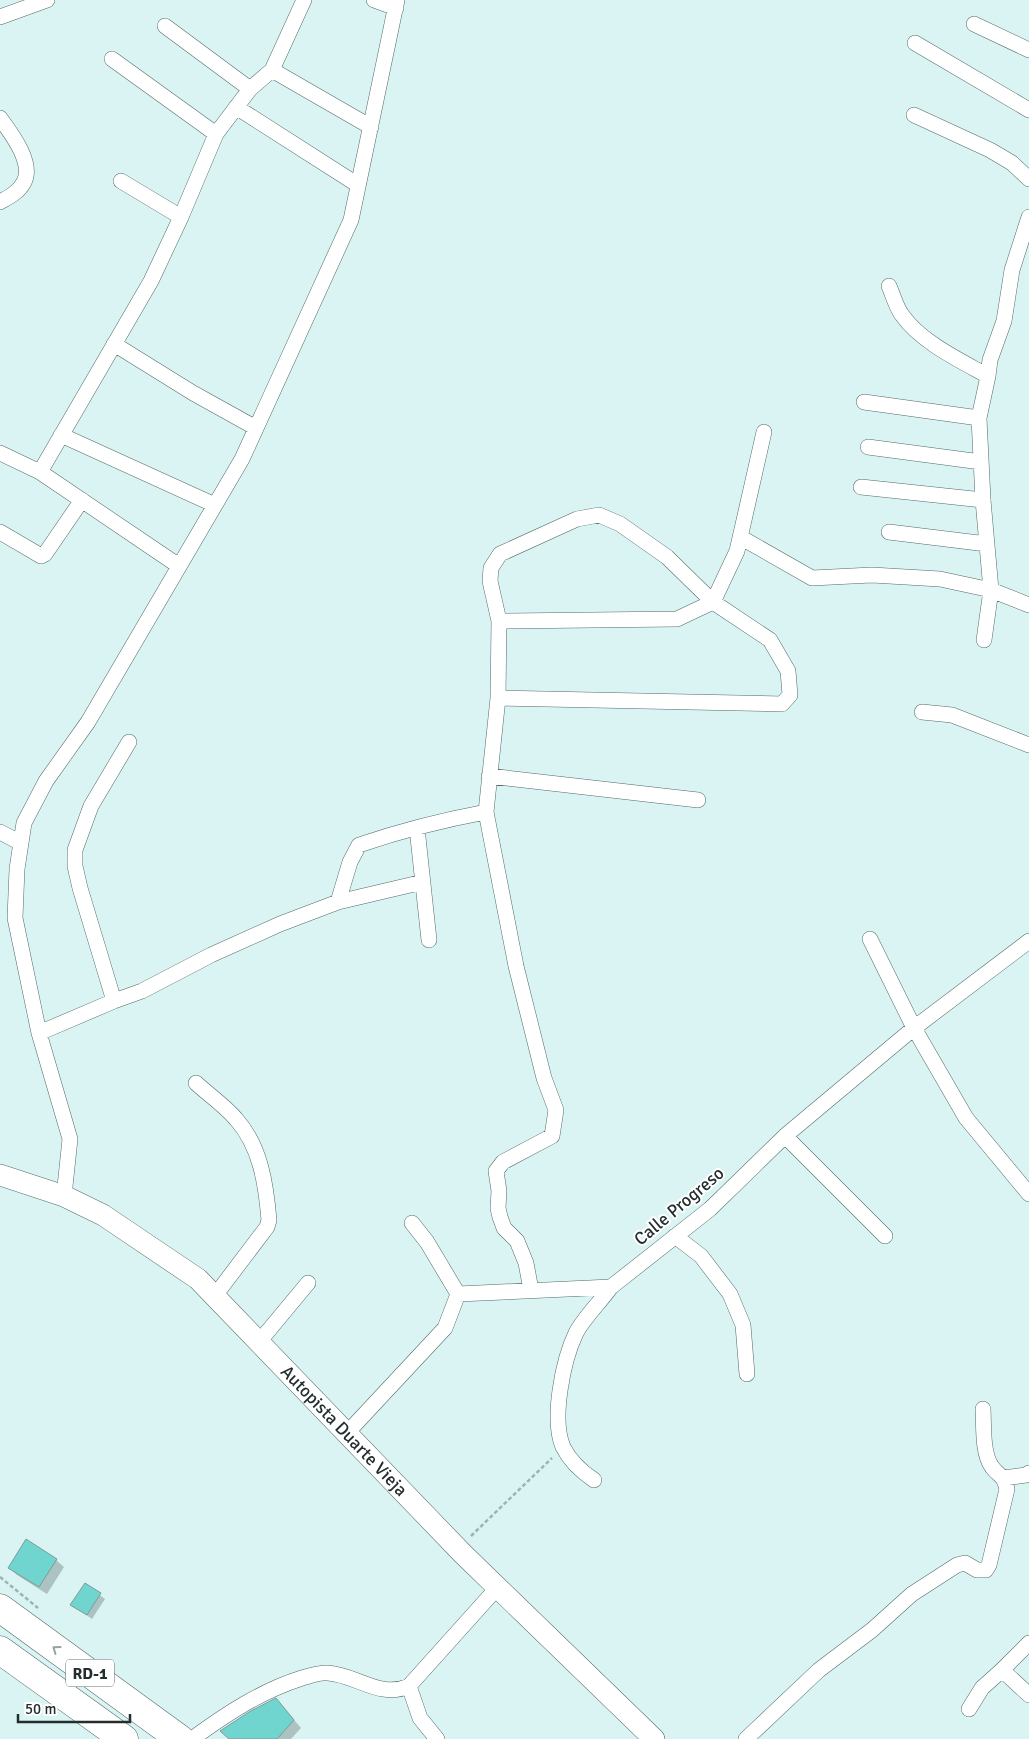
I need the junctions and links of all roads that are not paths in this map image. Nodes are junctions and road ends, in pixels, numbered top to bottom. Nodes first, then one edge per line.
1 (47, 0) edge
2 (304, 0) edge
3 (374, 0) edge
4 (396, 4) edge
5 (0, 17) edge
6 (974, 24) dead end
7 (165, 26) dead end
8 (915, 43) dead end
9 (1029, 50) edge
10 (112, 59) dead end
11 (272, 70) junction
12 (250, 89) junction
13 (236, 107) junction
14 (1029, 110) edge
15 (914, 115) dead end
16 (0, 118) edge
17 (371, 127) junction
18 (216, 134) junction
19 (1029, 179) edge
20 (121, 181) dead end
21 (358, 185) junction
22 (0, 202) edge
23 (181, 218) junction
24 (1028, 224) edge
25 (889, 286) dead end
26 (114, 344) junction
27 (988, 376) junction
28 (864, 402) dead end
29 (979, 418) junction
30 (256, 428) junction
31 (764, 432) dead end
32 (61, 435) junction
33 (868, 447) dead end
34 (0, 453) edge
35 (981, 462) junction
36 (40, 472) junction
37 (861, 487) dead end
38 (82, 500) junction
39 (983, 500) junction
40 (215, 505) junction
41 (0, 532) edge
42 (889, 532) dead end
43 (740, 537) junction
44 (986, 544) junction
45 (179, 566) junction
46 (991, 590) junction
47 (713, 602) junction
48 (1029, 605) edge
49 (499, 621) junction
50 (984, 640) dead end
51 (498, 698) junction
52 (922, 712) dead end
53 (129, 742) dead end
54 (1029, 745) edge
55 (489, 776) junction
56 (698, 800) dead end
57 (486, 812) junction
58 (417, 828) junction
59 (0, 832) edge
60 (21, 843) junction
61 (422, 882) junction
62 (338, 902) junction
63 (870, 939) dead end
64 (429, 940) dead end
65 (1029, 941) edge
66 (114, 1001) junction
67 (914, 1028) junction
68 (40, 1033) junction
69 (196, 1083) dead end
70 (785, 1136) junction
71 (0, 1175) edge
72 (1029, 1194) edge
73 (64, 1196) junction
74 (412, 1223) dead end
75 (675, 1236) junction
76 (885, 1236) dead end
77 (308, 1283) dead end
78 (611, 1287) junction
79 (531, 1290) junction
80 (458, 1294) junction
81 (214, 1297) junction
82 (259, 1342) junction
83 (748, 1374) dead end
84 (983, 1409) dead end
85 (347, 1433) junction
86 (1029, 1473) edge
87 (1004, 1478) junction
88 (594, 1480) dead end
89 (497, 1588) junction
90 (0, 1599) edge
91 (10, 1615) edge
92 (1029, 1643) edge
93 (0, 1650) edge
94 (1002, 1670) junction
95 (409, 1686) junction
96 (1029, 1695) edge
97 (969, 1709) dead end
98 (124, 1739) edge
99 (180, 1739) edge
100 (192, 1739) edge
101 (437, 1739) edge
102 (654, 1739) edge
103 (746, 1739) edge

1 - 5 street
2 - 11 street
3 - 4 street
4 - 17 street
6 - 9 street
7 - 12 street
8 - 14 street
10 - 18 street
11 - 12 street
11 - 17 street
12 - 13 street
13 - 18 street
13 - 21 street
15 - 19 street
16 - 22 street
17 - 21 street
18 - 23 street
20 - 23 street
21 - 30 street
23 - 26 street
24 - 27 street
25 - 27 street
26 - 30 street
26 - 32 street
27 - 29 street
28 - 29 street
29 - 35 street
30 - 40 street
31 - 43 street
32 - 36 street
32 - 40 street
33 - 35 street
34 - 36 street
35 - 39 street
36 - 38 street
37 - 39 street
38 - 41 street
38 - 45 street
39 - 44 street
40 - 45 street
42 - 44 street
43 - 46 street
43 - 47 street
44 - 46 street
45 - 60 street
46 - 48 street
46 - 50 street
47 - 49 street
47 - 49 street
47 - 51 street
49 - 51 street
51 - 55 street
52 - 54 street
53 - 66 street
55 - 56 street
55 - 57 street
57 - 58 street
57 - 79 street
58 - 61 street
58 - 62 street
59 - 60 street
60 - 68 street
61 - 62 street
61 - 64 street
62 - 66 street
63 - 67 street
65 - 67 street, Calle Progreso
66 - 68 street
67 - 70 street, Calle Progreso
67 - 72 street
68 - 73 street
69 - 81 street
70 - 75 street, Calle Progreso
70 - 76 street
71 - 73 street, Autopista Duarte Vieja
73 - 81 street, Autopista Duarte Vieja
74 - 80 street
75 - 78 street, Calle Progreso
75 - 83 street
77 - 82 street
78 - 79 street
78 - 88 street, Calle Progreso
79 - 80 street
80 - 85 street
81 - 82 street, Autopista Duarte Vieja
82 - 85 street, Autopista Duarte Vieja
84 - 87 street
85 - 89 street, Autopista Duarte Vieja
86 - 87 street
87 - 103 street
89 - 95 street
89 - 102 street, Autopista Duarte Vieja
90 - 91 highway
99 -> 91 highway, RD-1
92 - 94 street
93 - 98 highway, RD-1
94 - 96 street
94 - 97 street
95 - 100 street
95 - 101 street

